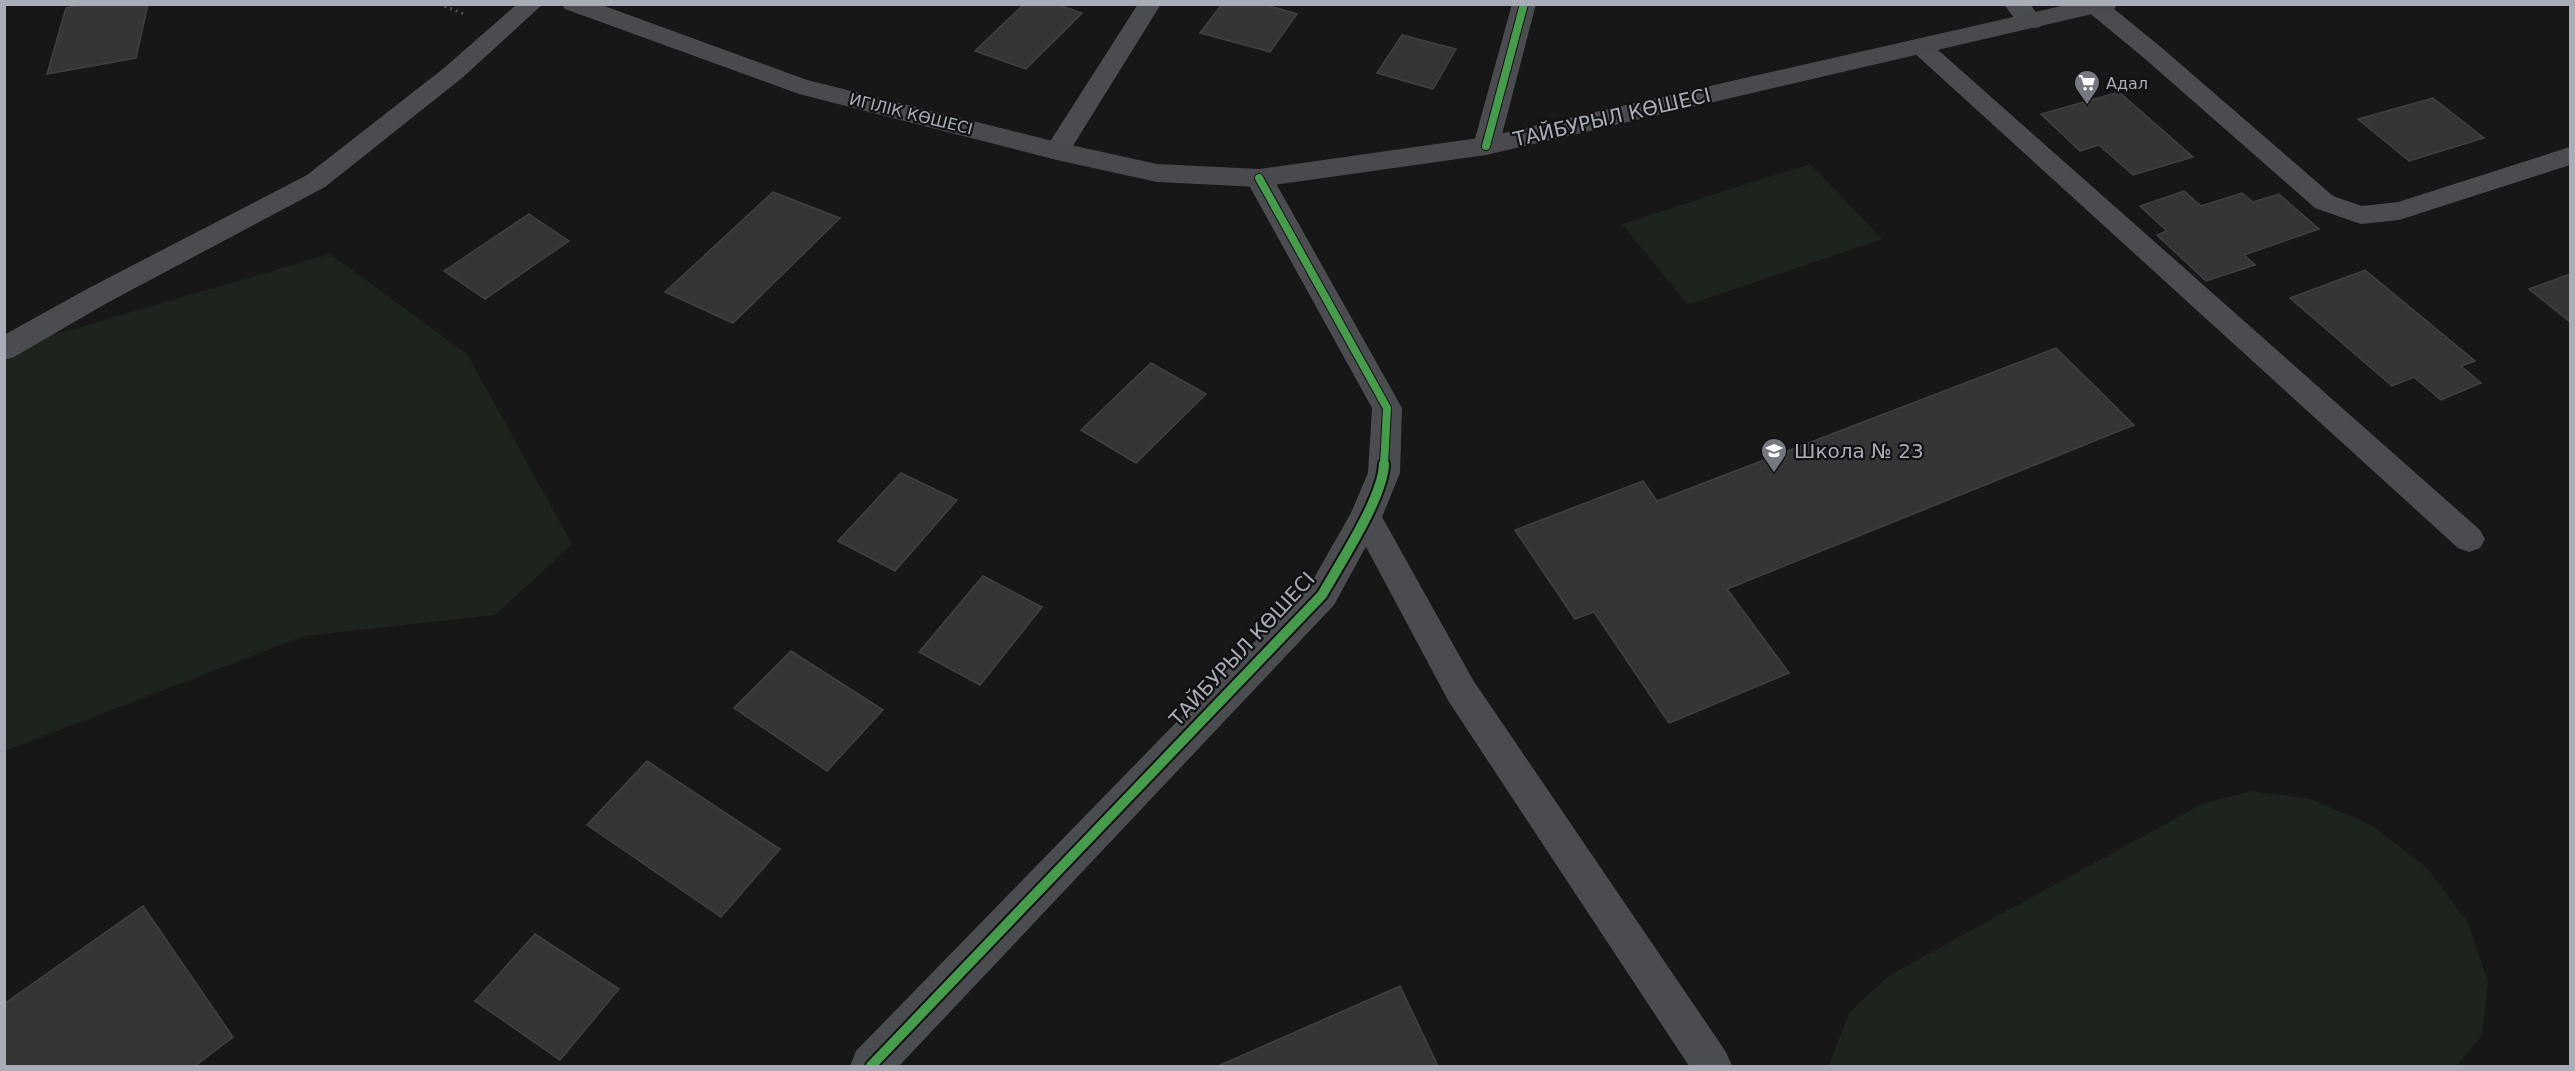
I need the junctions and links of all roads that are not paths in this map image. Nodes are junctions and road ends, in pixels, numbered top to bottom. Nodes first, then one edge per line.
1 (532, 4) edge
2 (574, 4) edge
3 (1150, 4) edge
4 (1524, 4) edge
5 (2100, 5) edge
6 (2023, 13) edge
7 (1920, 46) junction
8 (1486, 146) junction
9 (1057, 151) junction
10 (2571, 156) edge
11 (1258, 178) junction
12 (4, 349) edge
13 (1366, 517) junction
14 (2469, 539) dead end
15 (871, 1066) edge
16 (1712, 1066) edge

1 - 12 lane
2 - 9 main road, ИГІЛІК КӨШЕСІ
3 - 9 lane
4 - 8 street
5 - 6 main road, ТАЙБУРЫЛ КӨШЕСІ
5 - 10 lane
6 - 7 main road, ТАЙБУРЫЛ КӨШЕСІ
7 - 8 main road, ТАЙБУРЫЛ КӨШЕСІ
7 - 14 lane
8 - 11 main road, ТАЙБУРЫЛ КӨШЕСІ
9 - 11 main road, ИГІЛІК КӨШЕСІ
11 - 13 street, ТАЙБУРЫЛ КӨШЕСІ
13 - 15 street, ТАЙБУРЫЛ КӨШЕСІ
13 - 16 lane

